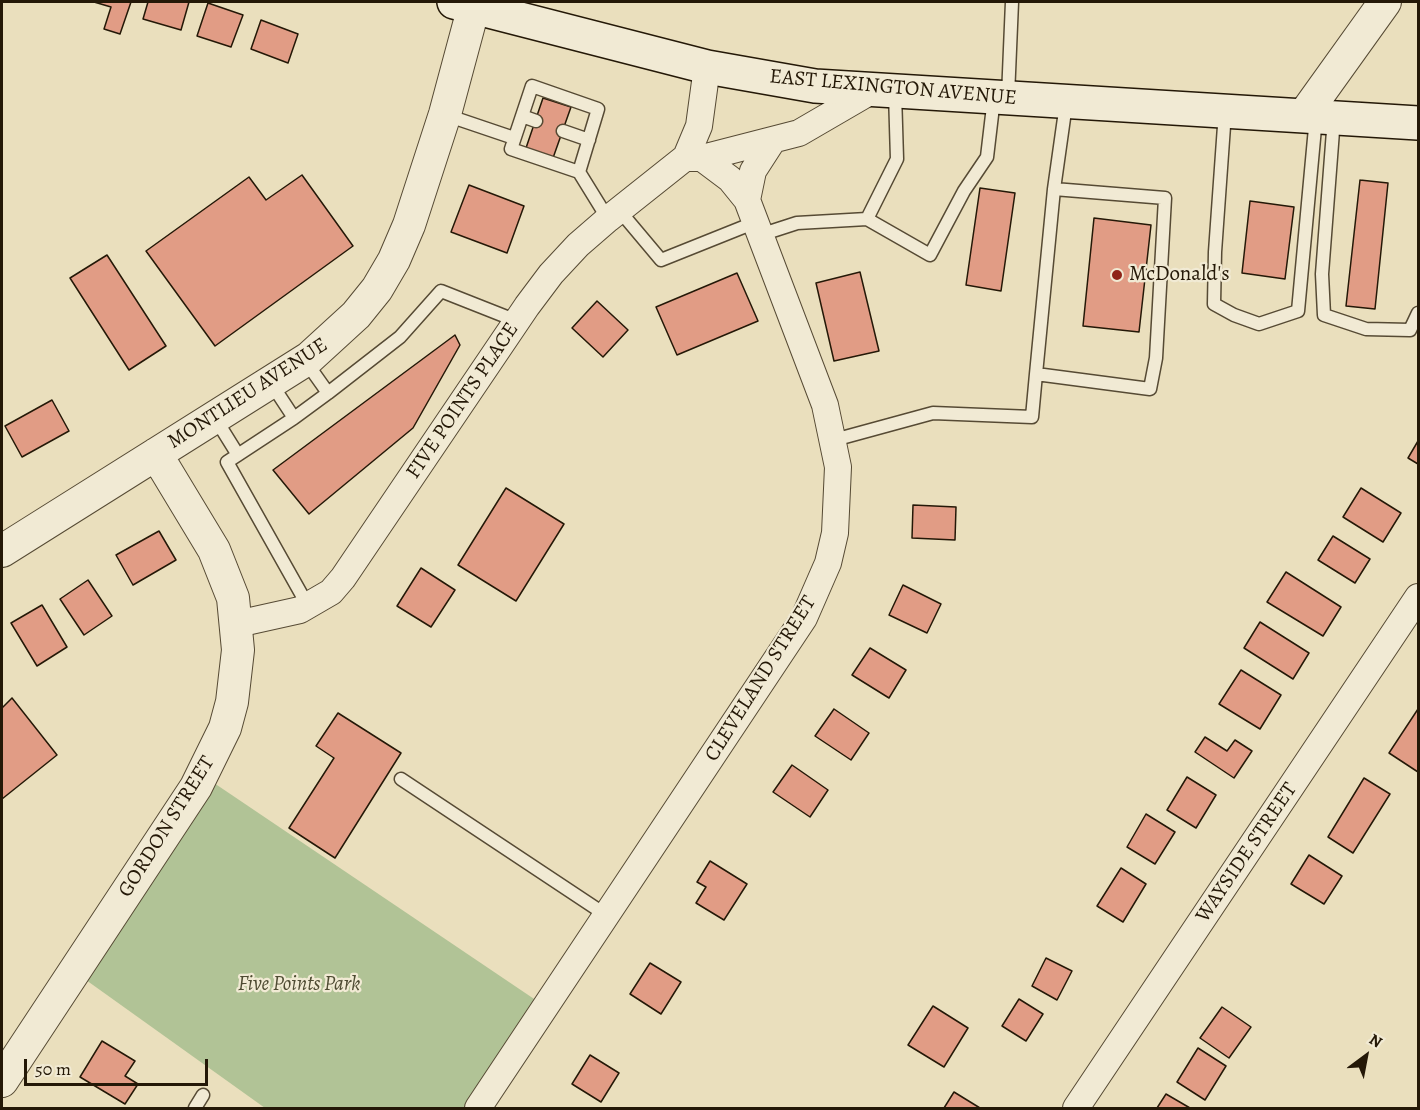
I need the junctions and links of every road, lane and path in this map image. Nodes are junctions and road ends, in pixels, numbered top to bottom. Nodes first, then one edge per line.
1 (1012, 2) edge
2 (1385, 2) edge
3 (468, 3) edge
4 (707, 68) junction
5 (884, 91) junction
6 (1001, 98) junction
7 (1066, 102) junction
8 (1225, 111) junction
9 (445, 114) junction
10 (522, 116) junction
11 (1318, 116) junction
12 (536, 121) dead end
13 (1419, 123) edge
14 (563, 131) dead end
15 (514, 138) junction
16 (589, 140) junction
17 (774, 140) junction
18 (694, 158) junction
19 (579, 172) junction
20 (1054, 189) junction
21 (613, 215) junction
22 (754, 219) junction
23 (867, 219) junction
24 (1419, 314) edge
25 (517, 321) junction
26 (305, 360) junction
27 (1036, 374) junction
28 (270, 382) junction
29 (328, 393) junction
30 (214, 417) junction
31 (294, 418) junction
32 (834, 440) junction
33 (156, 454) junction
34 (238, 455) junction
35 (2, 551) edge
36 (1419, 597) edge
37 (308, 606) junction
38 (237, 624) junction
39 (401, 779) dead end
40 (606, 915) junction
41 (2, 1081) edge
42 (203, 1095) dead end
43 (195, 1108) edge
44 (478, 1108) edge
45 (1076, 1108) edge

1 - 6 lane
2 - 11 street
3 - 4 main road, EAST LEXINGTON AVENUE
3 - 9 street, MONTLIEU AVENUE
4 - 5 main road, EAST LEXINGTON AVENUE
4 - 18 street, FIVE POINTS PLACE
5 - 6 main road, EAST LEXINGTON AVENUE
5 - 17 street, FIVE POINTS PLACE
5 - 23 lane
6 - 7 main road, EAST LEXINGTON AVENUE
6 - 23 lane
7 - 8 main road, EAST LEXINGTON AVENUE
7 - 20 lane
8 - 11 main road, EAST LEXINGTON AVENUE
8 - 11 lane
9 - 15 lane
9 - 26 street, MONTLIEU AVENUE
10 - 12 lane
10 - 15 lane
10 - 16 lane
11 - 13 main road, EAST LEXINGTON AVENUE
11 - 24 lane
14 - 16 lane
15 - 19 lane
16 - 19 lane
17 - 18 street, FIVE POINTS PLACE
17 - 22 street
18 - 21 street, FIVE POINTS PLACE
18 - 22 street, CLEVELAND STREET
19 - 21 lane
20 - 27 lane
20 - 27 lane
21 - 22 lane
21 - 25 street, FIVE POINTS PLACE
22 - 23 lane
22 - 32 street, CLEVELAND STREET
25 - 29 lane
25 - 37 street, FIVE POINTS PLACE
26 - 28 street, MONTLIEU AVENUE
26 - 29 lane
27 - 32 lane
28 - 30 street, MONTLIEU AVENUE
28 - 31 lane
29 - 31 lane
30 - 33 street, MONTLIEU AVENUE
30 - 34 lane
31 - 34 lane
32 - 40 street, CLEVELAND STREET
33 - 35 street, MONTLIEU AVENUE
33 - 38 street, GORDON STREET
34 - 37 lane
36 - 45 street, WAYSIDE STREET
37 - 38 street, FIVE POINTS PLACE
38 - 41 street, GORDON STREET
39 - 40 lane
40 - 44 street, CLEVELAND STREET
42 - 43 lane

